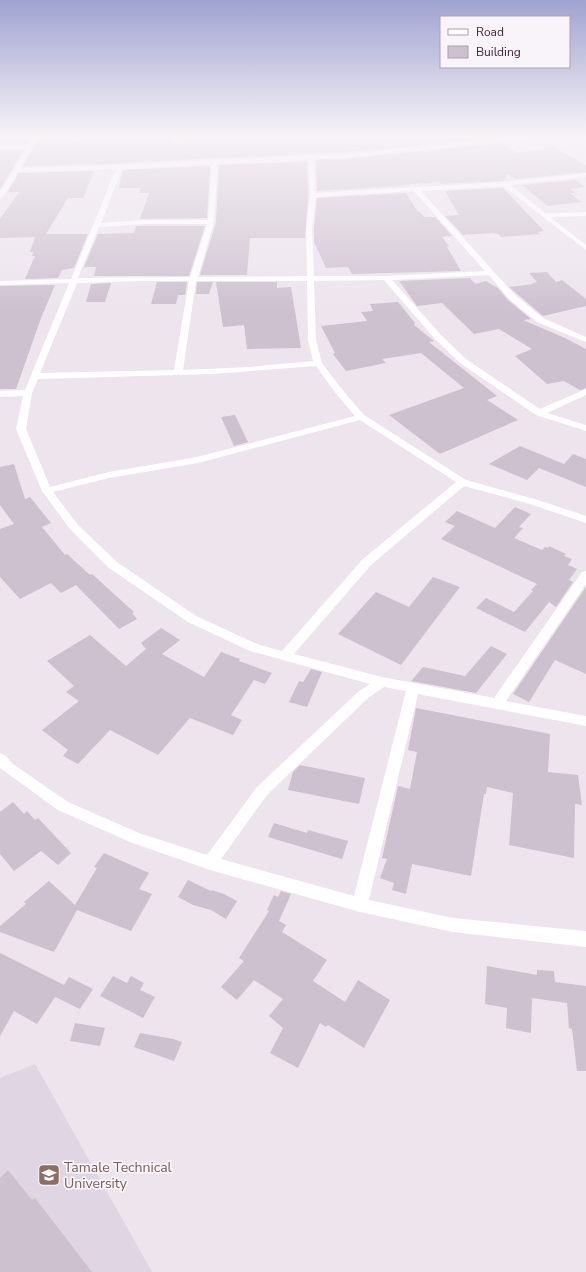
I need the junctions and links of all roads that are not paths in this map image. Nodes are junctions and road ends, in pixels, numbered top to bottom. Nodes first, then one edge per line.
1 (109, 196) edge
2 (213, 196) edge
3 (313, 196) edge
4 (422, 196) edge
5 (520, 196) edge
6 (586, 214) edge
7 (544, 215) junction
8 (211, 222) junction
9 (98, 225) junction
10 (586, 248) edge
11 (490, 273) junction
12 (193, 278) junction
13 (310, 278) junction
14 (386, 278) junction
15 (75, 280) junction
16 (0, 283) edge
17 (586, 340) edge
18 (318, 363) junction
19 (178, 371) junction
20 (36, 376) junction
21 (586, 392) edge
22 (28, 393) junction
23 (0, 394) edge
24 (539, 413) junction
25 (360, 418) junction
26 (586, 428) edge
27 (462, 482) junction
28 (47, 491) junction
29 (586, 520) edge
30 (586, 575) edge
31 (285, 656) junction
32 (382, 682) junction
33 (413, 689) junction
34 (498, 703) junction
35 (586, 721) edge
36 (0, 759) edge
37 (210, 863) junction
38 (360, 905) junction
39 (586, 939) edge

1 - 9 street
2 - 8 street
3 - 13 street
4 - 11 street
5 - 7 street
6 - 7 street
7 - 10 street
8 - 9 street
8 - 12 street
9 - 15 street
11 - 14 street
11 - 17 street
12 - 13 street
12 - 15 street
12 - 19 street
13 - 14 street
13 - 18 street
14 - 24 street
15 - 16 street
15 - 20 street
18 - 19 street
18 - 25 street
19 - 20 street
20 - 22 street
21 - 24 street
22 - 23 street
22 - 28 street
24 - 26 street
25 - 27 street
25 - 28 street
27 - 29 street
27 - 31 street
28 - 31 street
30 - 34 street
31 - 32 street
32 - 33 street
32 - 37 street
33 - 34 street
33 - 38 street
34 - 35 street
36 - 37 street
37 - 38 street
38 - 39 street

